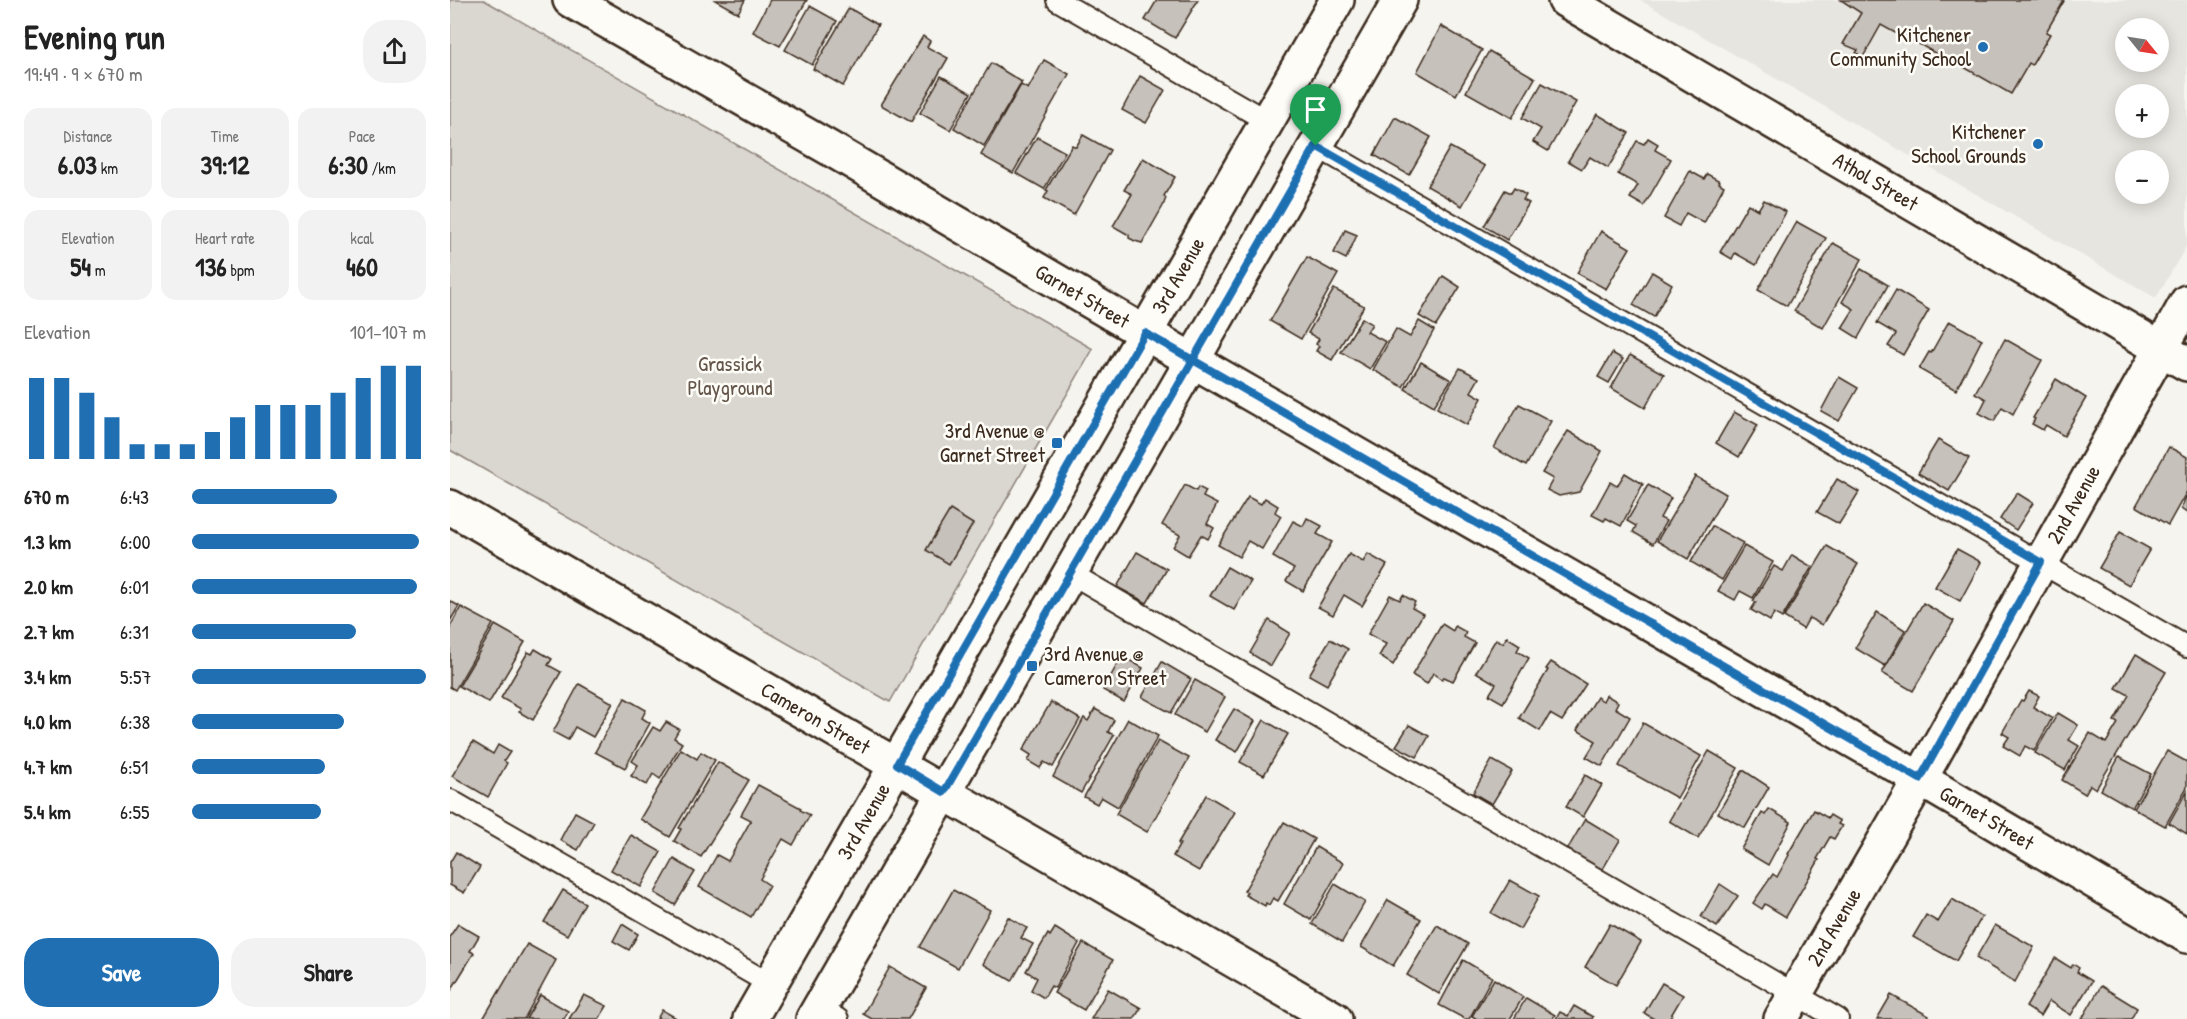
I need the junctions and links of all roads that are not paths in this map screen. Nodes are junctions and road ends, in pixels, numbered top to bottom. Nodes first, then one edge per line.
1 (570, 0) edge
2 (1057, 0) edge
3 (1338, 0) edge
4 (1400, 0) edge
5 (1565, 0) edge
6 (1267, 122) junction
7 (1316, 146) junction
8 (2187, 302) edge
9 (1145, 333) junction
10 (2173, 356) edge
11 (1193, 360) junction
12 (450, 507) edge
13 (2041, 562) junction
14 (1070, 573) junction
15 (2187, 647) edge
16 (897, 764) junction
17 (1920, 779) junction
18 (944, 792) junction
19 (450, 800) edge
20 (2187, 936) edge
21 (770, 984) junction
22 (1788, 1007) edge
23 (823, 1015) edge
24 (750, 1019) edge
25 (1335, 1019) edge
26 (1838, 1019) edge

1 - 9 street, Garnet Street
2 - 6 lane
3 - 6 street, 3rd Avenue
4 - 7 street
5 - 10 street, Athol Street
6 - 9 street, 3rd Avenue
7 - 11 street
7 - 13 lane
8 - 10 street, 2nd Avenue
9 - 11 street, Garnet Street
9 - 16 street, 3rd Avenue
10 - 13 street, 2nd Avenue
11 - 14 street
11 - 17 street, Garnet Street
12 - 16 street, Cameron Street
13 - 15 lane
13 - 17 street, 2nd Avenue
14 - 18 street
14 - 22 lane
16 - 18 street, Cameron Street
16 - 21 street, 3rd Avenue
17 - 20 street, Garnet Street
17 - 22 street, 2nd Avenue
18 - 23 street
18 - 25 street, Cameron Street
19 - 21 lane
21 - 24 street, 3rd Avenue
22 - 26 lane

